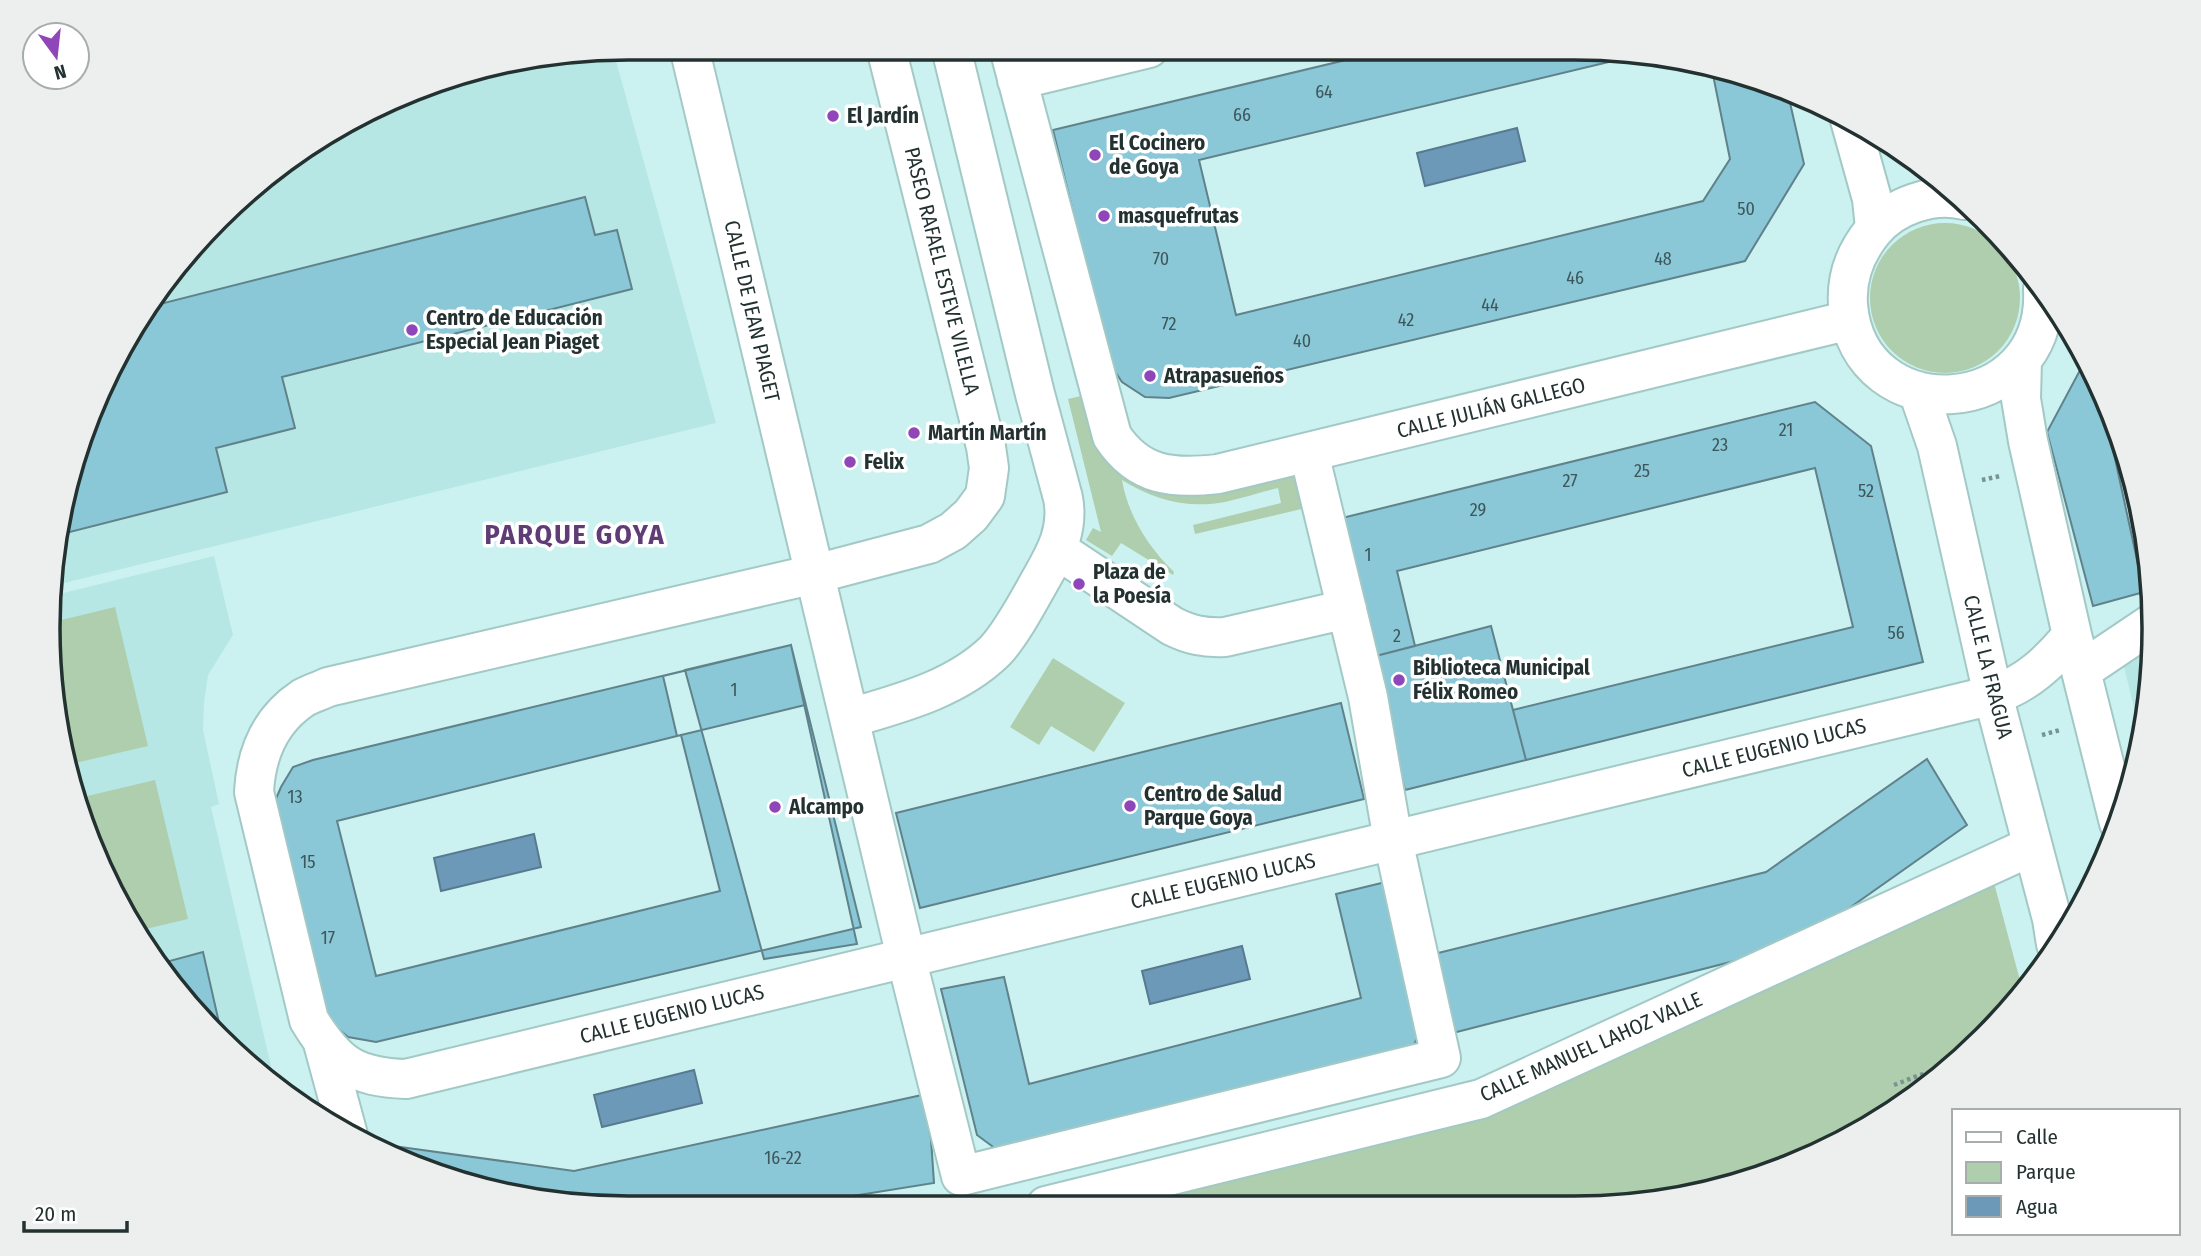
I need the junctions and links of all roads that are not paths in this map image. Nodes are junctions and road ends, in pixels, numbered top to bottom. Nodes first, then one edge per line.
1 (692, 60) edge
2 (889, 60) edge
3 (954, 60) edge
4 (1047, 60) edge
5 (1013, 64) edge
6 (1854, 134) edge
7 (1946, 199) edge
8 (1875, 228) junction
9 (2044, 309) edge
10 (1850, 320) junction
11 (2022, 360) junction
12 (1918, 391) junction
13 (1309, 453) junction
14 (985, 496) joint
15 (1058, 550) junction
16 (815, 574) junction
17 (1347, 609) junction
18 (2142, 628) edge
19 (2077, 653) junction
20 (1993, 695) junction
21 (850, 718) junction
22 (2114, 802) edge
23 (1393, 840) junction
24 (2032, 846) junction
25 (2053, 932) edge
26 (906, 957) junction
27 (323, 1043) junction
28 (344, 1120) edge
29 (1087, 1196) edge

1 - 16 street, CALLE DE JEAN PIAGET
2 - 14 street, PASEO RAFAEL ESTEVE VILELLA
3 - 15 street
4 - 5 street
5 - 13 street, CALLE JULIÁN GALLEGO
6 - 8 street
7 - 8 street
8 - 10 street
9 - 11 street
10 - 12 street
10 - 13 street, CALLE JULIÁN GALLEGO
11 - 12 street
11 - 19 street
12 - 20 street, CALLE LA FRAGUA
13 - 17 street
14 - 16 street, CALLE EUGENIO LUCAS
15 - 17 street
15 - 21 street
16 - 21 street, CALLE DE JEAN PIAGET
16 - 27 street, CALLE EUGENIO LUCAS
17 - 23 street
18 - 19 street, CALLE EUGENIO LUCAS
19 - 20 street, CALLE EUGENIO LUCAS
19 - 22 street
20 - 23 street, CALLE EUGENIO LUCAS
20 - 24 street, CALLE LA FRAGUA
21 - 26 street, CALLE DE JEAN PIAGET
23 - 26 street, CALLE EUGENIO LUCAS
23 - 26 street, CALLE DE JEAN PIAGET
24 - 25 street, CALLE LA FRAGUA
24 - 29 street, CALLE MANUEL LAHOZ VALLE
26 - 27 street, CALLE EUGENIO LUCAS
27 - 28 street

